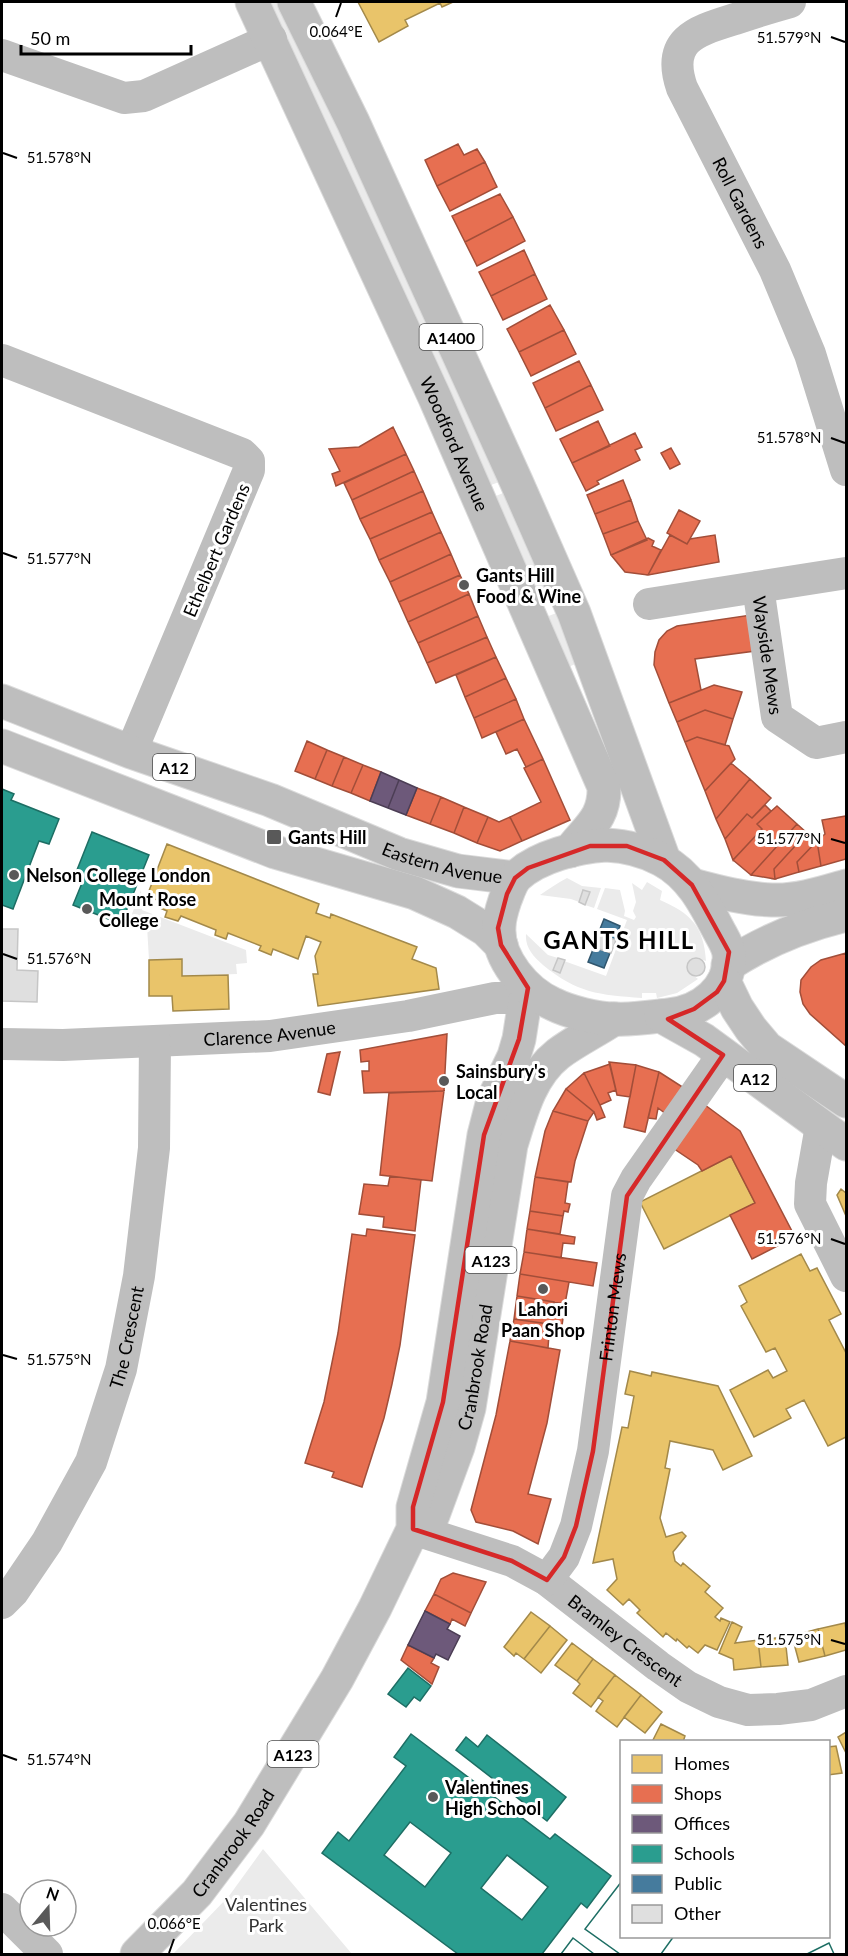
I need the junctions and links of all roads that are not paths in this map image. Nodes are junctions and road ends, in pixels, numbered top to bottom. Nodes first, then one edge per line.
1 (252, 2) edge
2 (294, 2) edge
3 (790, 2) edge
4 (271, 39) junction
5 (2, 55) edge
6 (2, 360) edge
7 (846, 471) edge
8 (846, 573) edge
9 (758, 587) junction
10 (649, 604) dead end
11 (2, 701) edge
12 (846, 737) edge
13 (2, 746) edge
14 (131, 752) junction
15 (570, 851) junction
16 (664, 860) junction
17 (515, 878) junction
18 (692, 885) junction
19 (846, 886) edge
20 (846, 915) edge
21 (501, 945) junction
22 (726, 973) junction
23 (530, 994) junction
24 (661, 1016) junction
25 (614, 1019) junction
26 (155, 1042) junction
27 (2, 1044) edge
28 (723, 1055) junction
29 (846, 1101) edge
30 (834, 1135) edge
31 (846, 1276) edge
32 (412, 1529) junction
33 (547, 1580) junction
34 (2, 1603) edge
35 (846, 1691) edge
36 (2, 1909) edge
37 (47, 1954) edge
38 (137, 1954) edge

1 - 4 main road, Woodford Avenue / A1400
2 - 16 main road, A1400
3 - 7 street, Roll Gardens
4 - 5 street
4 - 15 main road, Woodford Avenue / A1400
6 - 14 street, Ethelbert Gardens
8 - 9 street
9 - 10 street
9 - 12 street, Wayside Mews
11 - 14 main road, Eastern Avenue / A12
13 - 21 main road, Eastern Avenue / A12
14 - 17 main road, Eastern Avenue / A12
15 - 16 main road, A12
15 - 17 main road, A12
16 - 18 main road, A12
17 - 21 main road
18 - 19 main road
18 - 22 main road, A12
20 - 22 main road
21 - 23 main road, A12
22 - 24 main road
22 - 29 main road, A12
23 - 25 main road, A12
23 - 26 street, Clarence Avenue
23 - 32 main road, Cranbrook Road / A123
24 - 25 main road, A12
24 - 28 main road, A12
25 - 32 main road, Cranbrook Road / A123
26 - 27 street, Clarence Avenue
26 - 34 street, The Crescent
28 - 30 main road, A12
28 - 33 street, Frinton Mews
30 - 31 street
32 - 33 street, Bramley Crescent
32 - 38 main road, Cranbrook Road / A123
33 - 35 street, Bramley Crescent
36 - 37 street

